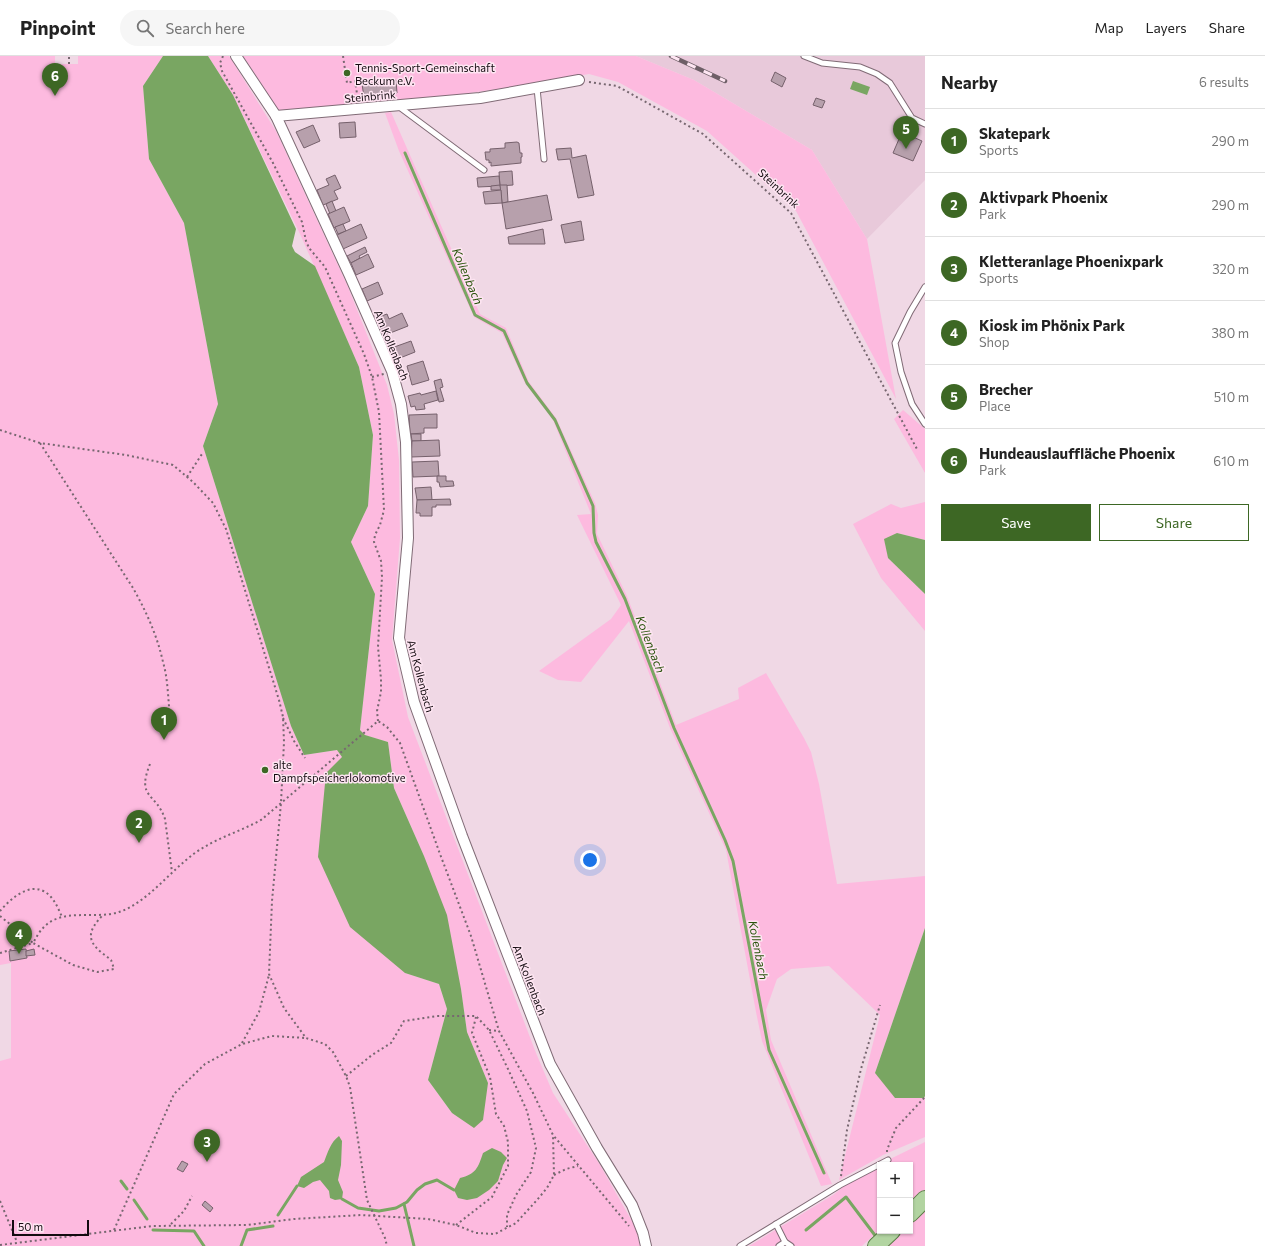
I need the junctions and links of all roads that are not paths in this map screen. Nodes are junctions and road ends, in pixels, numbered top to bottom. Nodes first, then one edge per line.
1 (236, 56) edge
2 (804, 56) edge
3 (825, 56) edge
4 (822, 63) junction
5 (579, 80) road end
6 (537, 88) junction
7 (398, 106) junction
8 (276, 116) junction
9 (925, 124) edge
10 (544, 159) dead end
11 (484, 170) dead end
12 (925, 287) edge
13 (925, 424) edge
14 (888, 1160) dead end
15 (925, 1199) edge
16 (913, 1211) edge
17 (776, 1224) junction
18 (889, 1234) edge
19 (785, 1242) junction
20 (646, 1246) edge
21 (740, 1246) edge
22 (780, 1246) edge
23 (790, 1246) edge
24 (876, 1246) edge

1 - 8 street, Am Kollenbach
2 - 4 lane
3 - 4 lane
4 - 9 lane
5 - 6 street, Steinbrink
6 - 7 street, Steinbrink
6 - 10 lane
7 - 8 street, Steinbrink
7 - 11 lane
8 - 20 street, Am Kollenbach
12 - 13 lane
14 - 17 lane
15 - 16 main road
17 - 19 lane
17 - 21 lane
18 - 24 main road
19 - 22 lane
19 - 23 lane

